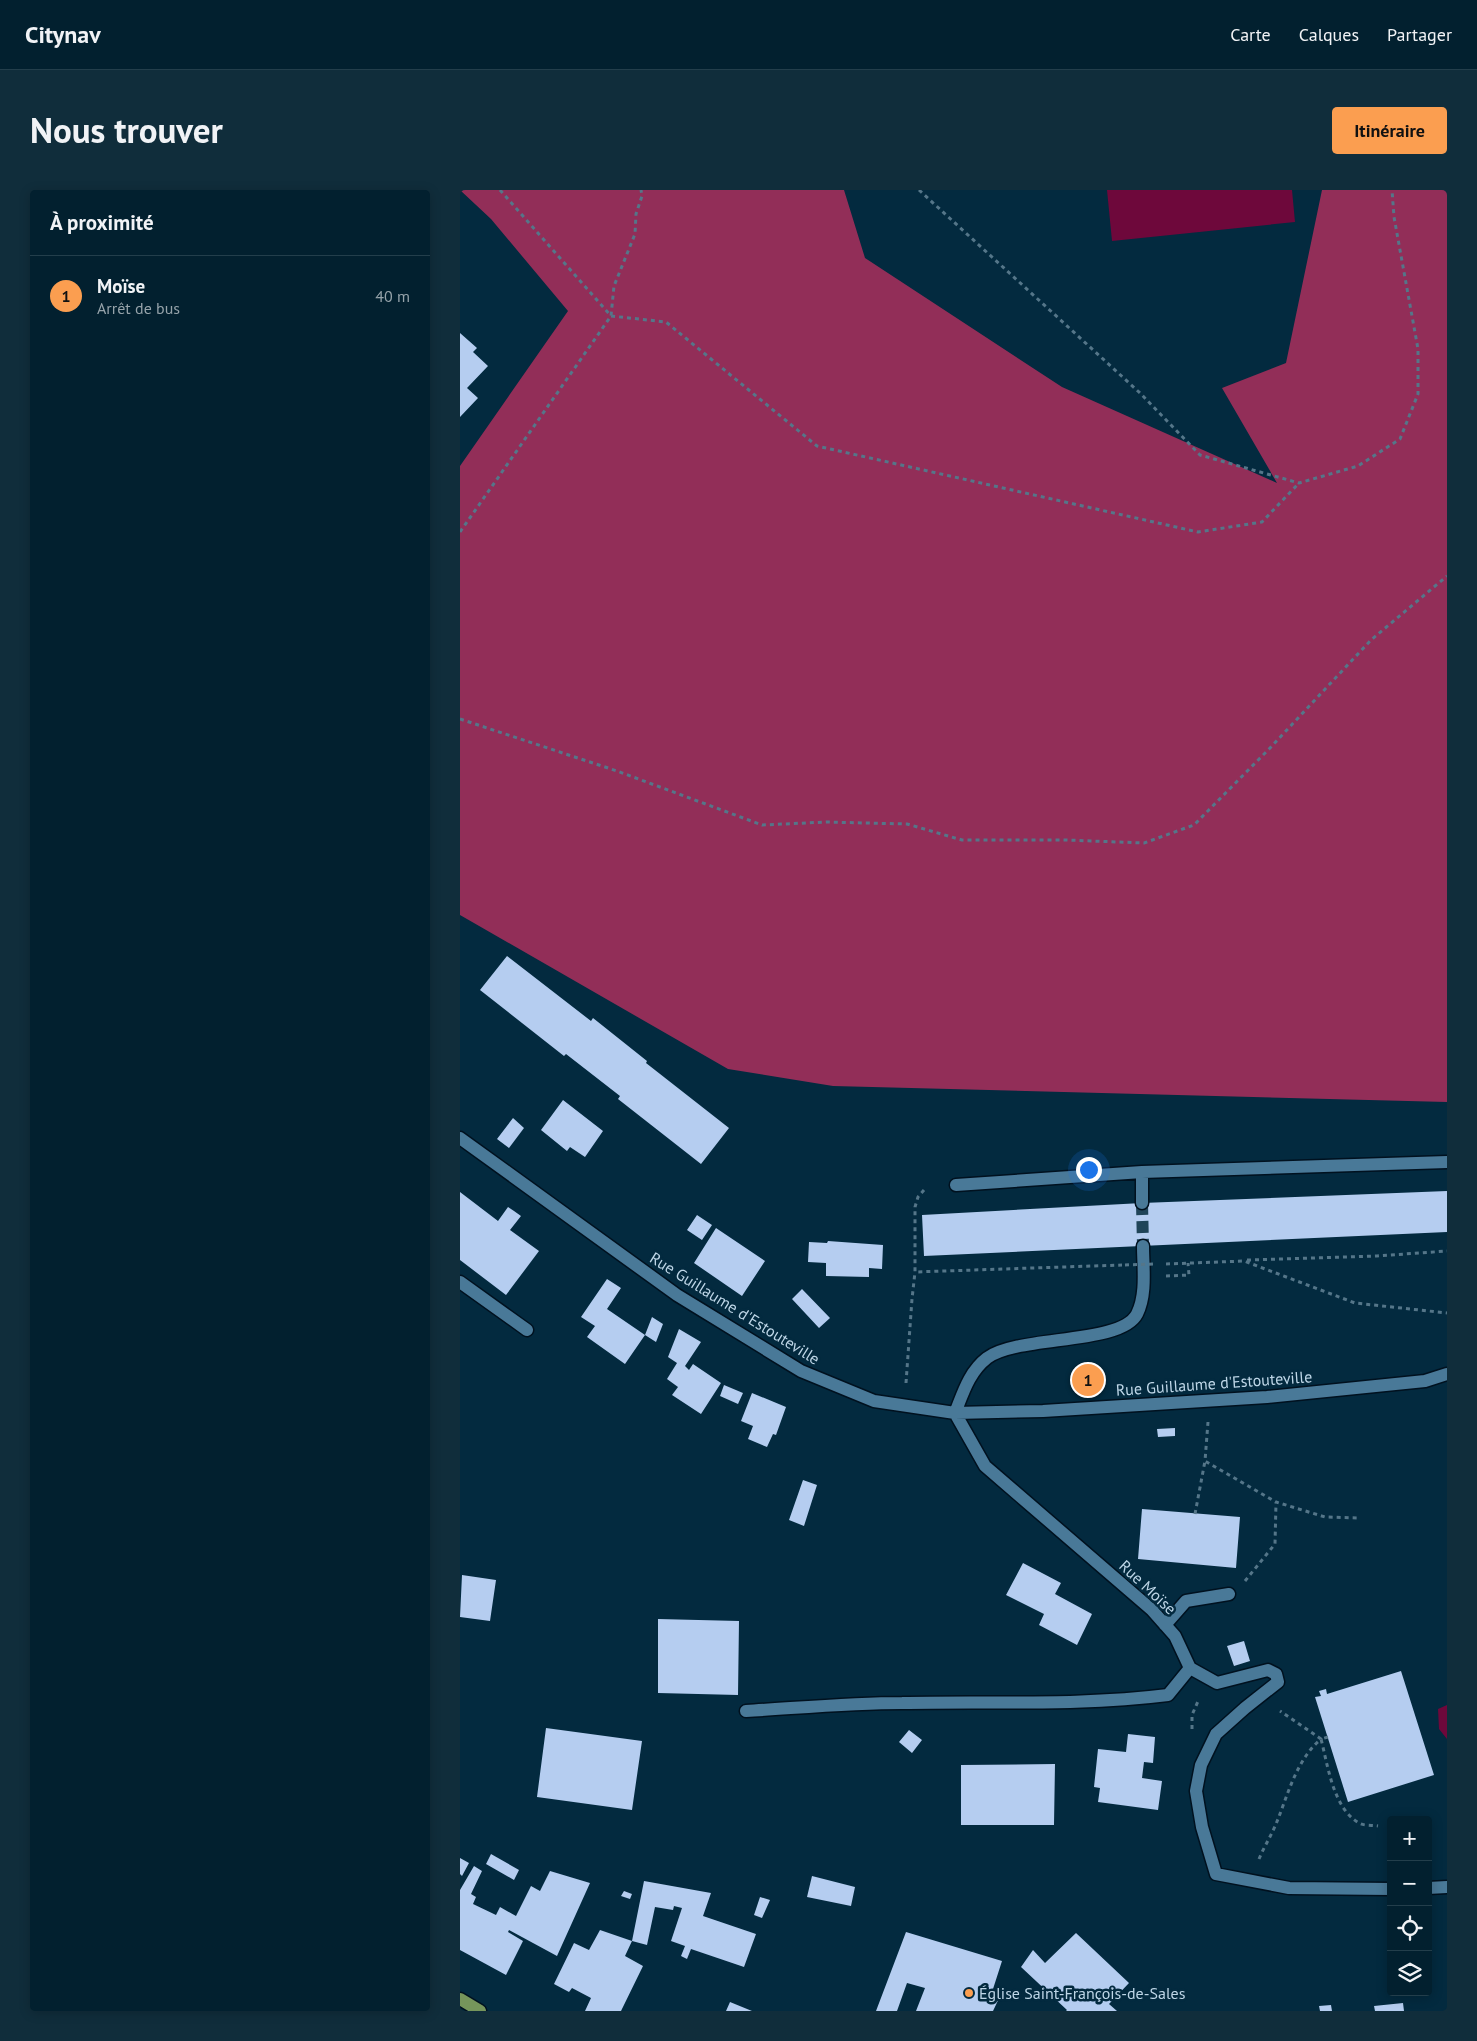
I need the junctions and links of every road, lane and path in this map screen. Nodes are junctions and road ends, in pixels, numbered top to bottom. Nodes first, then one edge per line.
1 (500, 190) edge
2 (641, 190) edge
3 (919, 190) edge
4 (1392, 190) edge
5 (611, 316) junction
6 (1298, 483) junction
7 (460, 532) edge
8 (1447, 576) edge
9 (460, 719) edge
10 (460, 1138) edge
11 (1447, 1162) edge
12 (1142, 1172) junction
13 (956, 1185) dead end
14 (924, 1190) dead end
15 (1142, 1203) tunnel mouth
16 (1143, 1246) tunnel mouth
17 (1447, 1251) edge
18 (1244, 1260) junction
19 (1188, 1263) junction
20 (915, 1272) junction
21 (1189, 1275) dead end
22 (460, 1282) edge
23 (1447, 1313) edge
24 (527, 1330) dead end
25 (1447, 1374) edge
26 (1211, 1401) junction
27 (905, 1405) junction
28 (955, 1413) junction
29 (1205, 1460) junction
30 (1276, 1502) junction
31 (1195, 1514) dead end
32 (1357, 1518) dead end
33 (1229, 1594) joint
34 (1165, 1625) junction
35 (1190, 1668) junction
36 (1260, 1697) junction
37 (746, 1711) dead end
38 (1192, 1715) dead end
39 (1192, 1732) dead end
40 (1328, 1737) dead end
41 (1321, 1740) junction
42 (1378, 1826) dead end
43 (1249, 1880) junction
44 (1447, 1887) edge
45 (1432, 1888) edge
46 (1387, 1889) edge
47 (460, 2000) edge
48 (480, 2011) edge

1 - 5 path
2 - 5 path
3 - 6 path
4 - 6 path
5 - 6 path
5 - 7 path
8 - 9 path
10 - 27 street, Rue Guillaume d'Estouteville
11 - 12 street
12 - 13 street
12 - 15 street
14 - 20 path
16 - 28 street
17 - 18 path
18 - 19 path
18 - 23 path
19 - 20 path, bridge
19 - 21 path
20 - 27 path
22 - 24 street
25 - 26 street, Rue Guillaume d'Estouteville
26 - 28 street, Rue Guillaume d'Estouteville
26 - 29 path
27 - 28 street, Rue Guillaume d'Estouteville
28 - 34 street, Rue Moïse
29 - 30 path
29 - 31 path
30 - 32 path
30 - 33 path
33 - 34 street
34 - 35 street, Rue Moïse
35 - 36 street
35 - 37 street
36 - 41 path
36 - 43 street
38 - 39 path
40 - 41 path
41 - 42 path
41 - 43 path
43 - 46 street
44 - 45 street
47 - 48 main road

